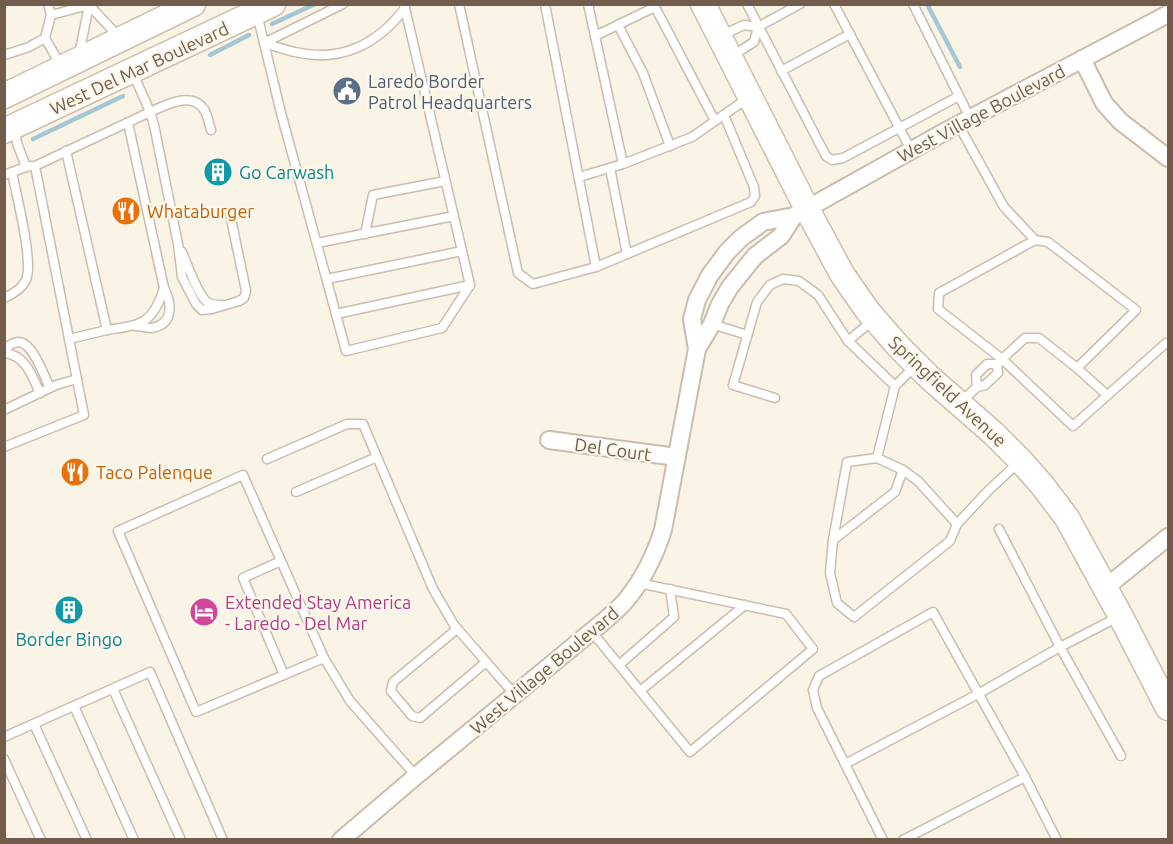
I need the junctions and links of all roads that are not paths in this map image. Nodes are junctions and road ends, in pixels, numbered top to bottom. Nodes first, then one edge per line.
1 (48, 4) edge
2 (193, 4) edge
3 (343, 4) edge
4 (459, 4) edge
5 (545, 4) edge
6 (588, 4) edge
7 (703, 4) edge
8 (747, 4) edge
9 (800, 4) edge
10 (834, 4) edge
11 (913, 4) edge
12 (88, 5) edge
13 (405, 6) edge
14 (265, 8) edge
15 (1168, 14) edge
16 (51, 15) junction
17 (618, 25) junction
18 (758, 27) junction
19 (850, 34) junction
20 (595, 36) junction
21 (719, 36) junction
22 (45, 38) junction
23 (122, 39) junction
24 (264, 43) junction
25 (4, 55) edge
26 (730, 58) junction
27 (1082, 59) junction
28 (69, 65) junction
29 (781, 71) junction
30 (132, 72) junction
31 (11, 93) edge
32 (959, 96) junction
33 (750, 97) junction
34 (150, 112) junction
35 (724, 115) junction
36 (715, 121) junction
37 (964, 121) junction
38 (128, 123) junction
39 (899, 128) junction
40 (9, 129) edge
41 (211, 130) dead end
42 (670, 146) junction
43 (911, 150) junction
44 (66, 151) junction
45 (1168, 158) edge
46 (623, 164) junction
47 (30, 166) junction
48 (610, 168) junction
49 (8, 174) edge
50 (579, 177) junction
51 (445, 181) junction
52 (800, 212) junction
53 (230, 214) dead end
54 (454, 216) junction
55 (365, 234) junction
56 (1035, 240) junction
57 (317, 243) junction
58 (462, 251) junction
59 (627, 254) junction
60 (596, 267) junction
61 (327, 279) junction
62 (470, 285) junction
63 (164, 288) junction
64 (4, 298) edge
65 (336, 314) junction
66 (875, 318) junction
67 (712, 324) junction
68 (135, 326) junction
69 (107, 330) junction
70 (747, 335) junction
71 (69, 339) junction
72 (848, 341) junction
73 (1166, 344) dead end
74 (697, 349) junction
75 (4, 351) edge
76 (999, 361) junction
77 (916, 364) junction
78 (1077, 368) junction
79 (77, 379) junction
80 (895, 386) junction
81 (50, 388) junction
82 (40, 393) junction
83 (968, 395) junction
84 (1107, 395) junction
85 (776, 398) dead end
86 (4, 410) edge
87 (549, 440) dead end
88 (4, 447) edge
89 (378, 457) junction
90 (677, 457) junction
91 (877, 458) junction
92 (267, 459) dead end
93 (1020, 460) junction
94 (903, 470) junction
95 (297, 492) dead end
96 (957, 524) junction
97 (999, 529) dead end
98 (1168, 537) edge
99 (833, 540) junction
100 (281, 561) junction
101 (639, 583) junction
102 (1105, 588) junction
103 (670, 589) junction
104 (745, 605) junction
105 (1120, 615) junction
106 (457, 629) junction
107 (592, 632) junction
108 (1060, 647) junction
109 (324, 658) junction
110 (486, 662) junction
111 (619, 665) junction
112 (284, 675) junction
113 (113, 689) junction
114 (640, 691) junction
115 (978, 694) junction
116 (515, 695) junction
117 (74, 706) junction
118 (1168, 708) edge
119 (34, 724) junction
120 (4, 737) edge
121 (1121, 756) dead end
122 (4, 759) edge
123 (845, 764) junction
124 (416, 776) junction
125 (1025, 777) junction
126 (41, 840) edge
127 (87, 840) edge
128 (134, 840) edge
129 (181, 840) edge
130 (223, 840) edge
131 (341, 840) edge
132 (883, 840) edge
133 (903, 840) edge
134 (1057, 840) edge

1 - 16 lane
2 - 23 main road, West Del Mar Boulevard
3 - 24 lane
4 - 60 lane
5 - 50 lane
6 - 20 lane
7 - 21 main road, Springfield Avenue
8 - 18 lane
9 - 18 lane
10 - 19 lane
11 - 32 lane
12 - 16 lane
12 - 23 lane
12 - 28 lane
13 - 24 lane
13 - 51 lane
14 - 24 lane
14 - 30 main road, West Del Mar Boulevard
15 - 27 street, West Village Boulevard
16 - 22 lane
17 - 20 lane
17 - 36 lane
17 - 42 lane
18 - 21 lane
18 - 26 lane
18 - 29 lane
19 - 29 lane
19 - 39 lane
20 - 46 lane
21 - 26 main road, Springfield Avenue
22 - 25 lane
22 - 28 lane
23 - 28 main road, West Del Mar Boulevard
23 - 30 main road
24 - 57 lane
26 - 33 main road, Springfield Avenue
27 - 37 street, West Village Boulevard
27 - 45 street
28 - 31 main road, West Del Mar Boulevard
29 - 39 lane
30 - 34 lane
30 - 40 main road, West Del Mar Boulevard
31 - 40 main road
32 - 37 lane
32 - 39 lane
33 - 35 lane
33 - 52 main road, Springfield Avenue
34 - 38 lane
34 - 41 lane
34 - 53 lane
35 - 36 lane
35 - 59 lane
36 - 42 lane
37 - 43 street, West Village Boulevard
37 - 56 lane
38 - 44 lane
38 - 63 lane
39 - 43 lane
40 - 47 lane
42 - 46 lane
43 - 52 street, West Village Boulevard
44 - 47 lane
44 - 69 lane
46 - 48 lane
47 - 49 lane
47 - 71 lane
48 - 50 lane
48 - 59 lane
49 - 64 lane
50 - 60 lane
51 - 54 lane
51 - 55 lane
52 - 66 main road, Springfield Avenue
52 - 67 street, West Village Boulevard
52 - 74 street, West Village Boulevard
54 - 55 lane
54 - 58 lane
55 - 57 lane
56 - 76 lane
56 - 78 lane
57 - 61 lane
58 - 61 lane
58 - 62 lane
59 - 60 lane
61 - 65 lane
62 - 65 lane
62 - 65 lane
63 - 68 lane
63 - 68 lane
66 - 72 lane
66 - 77 main road, Springfield Avenue
67 - 70 lane
67 - 74 street, West Village Boulevard
68 - 69 lane
69 - 71 lane
70 - 72 lane
70 - 85 lane
71 - 79 lane
72 - 80 lane
73 - 84 lane
74 - 90 street, West Village Boulevard
75 - 81 lane
75 - 82 lane
76 - 78 lane
76 - 83 lane
76 - 83 lane
76 - 84 lane
77 - 80 lane
77 - 83 main road, Springfield Avenue
78 - 84 lane
79 - 81 lane
79 - 88 lane
80 - 91 lane
81 - 82 lane
82 - 86 lane
83 - 93 main road, Springfield Avenue
87 - 90 street, Del Court
89 - 92 lane
89 - 95 lane
89 - 106 lane
90 - 101 street, West Village Boulevard
91 - 94 lane
91 - 99 lane
93 - 96 lane
93 - 102 main road, Springfield Avenue
94 - 96 lane
94 - 99 lane
96 - 99 lane
97 - 108 lane
98 - 102 street
100 - 109 lane
100 - 112 lane
100 - 112 lane
101 - 103 lane
101 - 107 street, West Village Boulevard
102 - 105 main road, Springfield Avenue
103 - 104 lane
103 - 111 lane
104 - 114 lane
104 - 114 lane
105 - 108 lane
105 - 118 main road, Springfield Avenue
106 - 110 lane
106 - 110 lane
107 - 111 lane
107 - 116 street, West Village Boulevard
108 - 115 lane
108 - 121 lane
109 - 112 lane
109 - 124 lane
110 - 116 lane
111 - 114 lane
113 - 117 lane
113 - 129 lane
113 - 130 lane
115 - 123 lane
115 - 123 lane
115 - 125 lane
116 - 124 street, West Village Boulevard
117 - 119 lane
117 - 128 lane
119 - 120 lane
119 - 127 lane
122 - 126 lane
123 - 132 lane
124 - 131 street, West Village Boulevard
125 - 133 lane
125 - 134 lane

